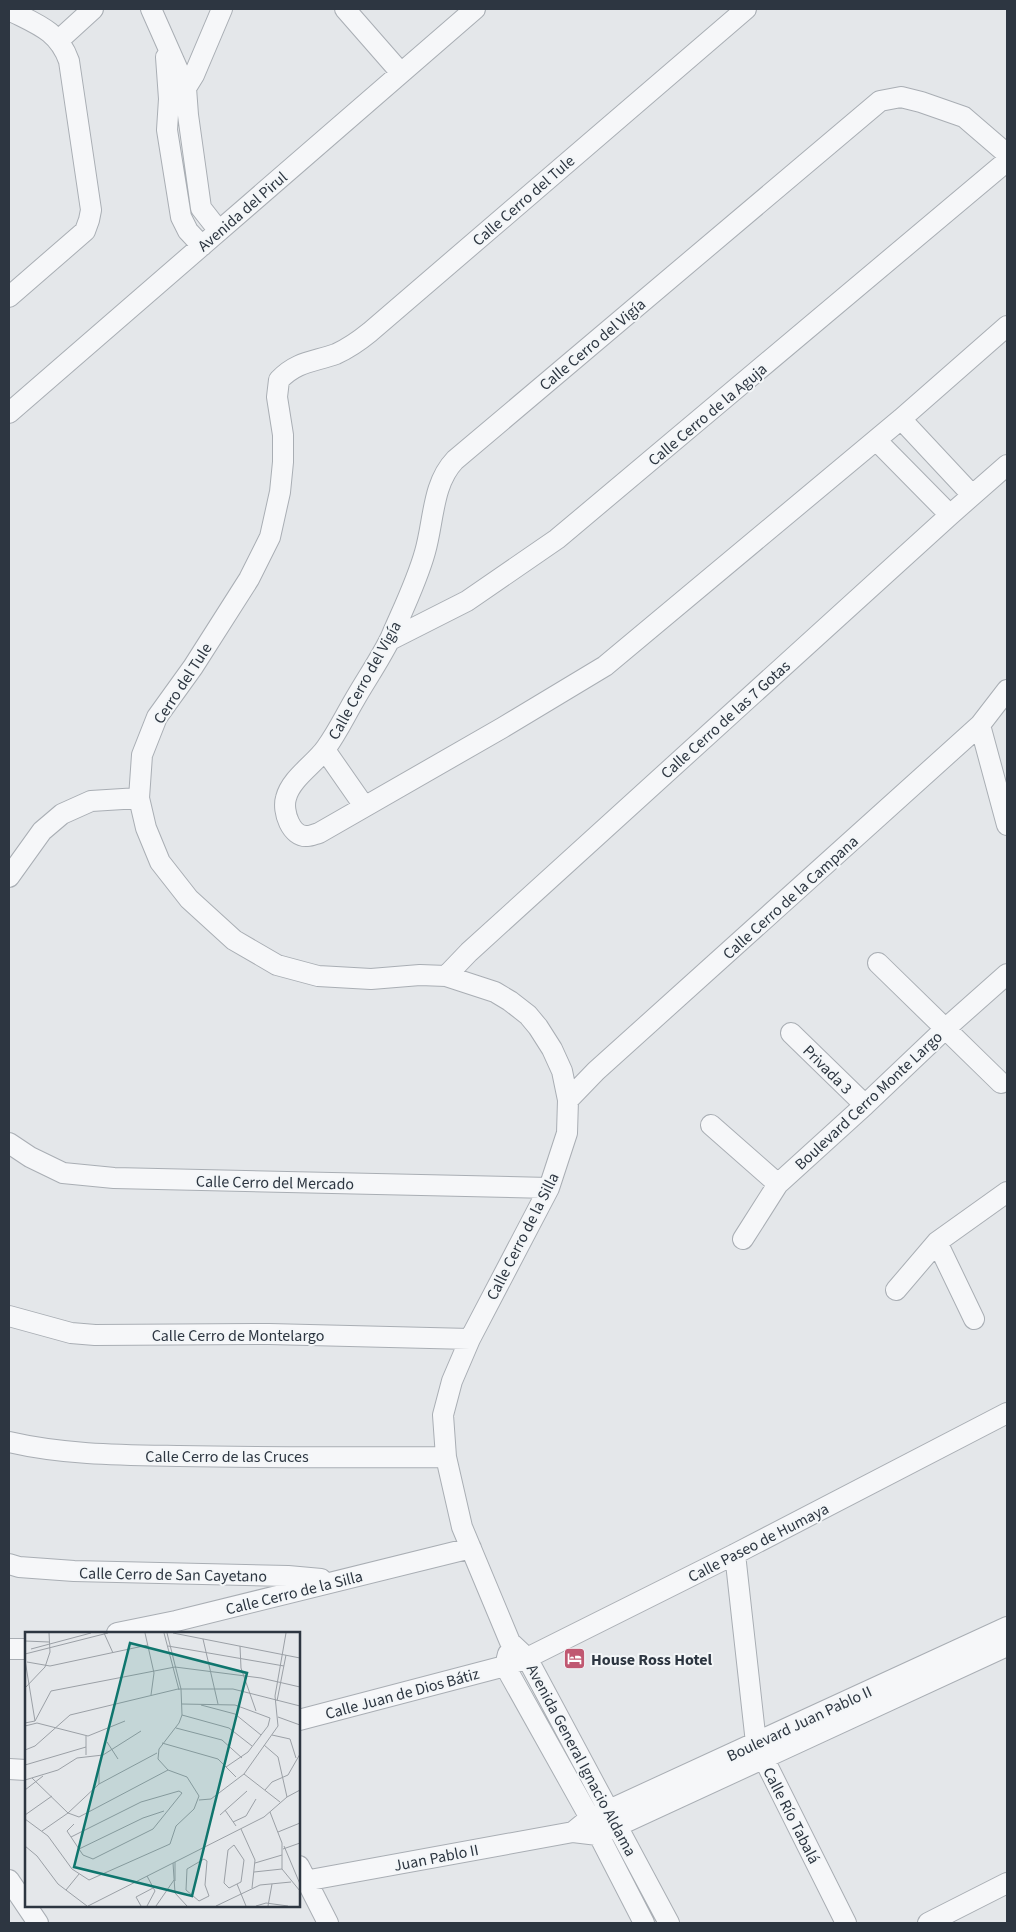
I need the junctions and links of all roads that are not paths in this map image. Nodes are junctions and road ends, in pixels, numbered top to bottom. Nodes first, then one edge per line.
1 (93, 9) edge
2 (151, 9) edge
3 (222, 9) edge
4 (345, 9) edge
5 (475, 9) edge
6 (746, 9) edge
7 (9, 10) edge
8 (59, 40) junction
9 (165, 42) junction
10 (401, 73) junction
11 (186, 88) junction
12 (169, 99) junction
13 (1007, 154) edge
14 (1007, 161) edge
15 (219, 231) junction
16 (202, 246) junction
17 (9, 297) edge
18 (1007, 326) edge
19 (288, 371) joint
20 (9, 413) edge
21 (901, 419) junction
22 (917, 437) junction
23 (876, 440) junction
24 (894, 459) junction
25 (1007, 465) edge
26 (972, 495) junction
27 (950, 514) junction
28 (390, 640) junction
29 (1007, 690) edge
30 (980, 725) junction
31 (324, 750) junction
32 (139, 798) junction
33 (364, 806) junction
34 (1007, 825) edge
35 (9, 877) edge
36 (878, 963) dead end
37 (1007, 974) edge
38 (446, 976) junction
39 (945, 1028) junction
40 (792, 1033) dead end
41 (1001, 1083) dead end
42 (568, 1100) junction
43 (865, 1105) junction
44 (711, 1125) dead end
45 (9, 1143) edge
46 (778, 1184) junction
47 (549, 1188) junction
48 (1007, 1192) edge
49 (743, 1239) dead end
50 (937, 1242) junction
51 (896, 1290) dead end
52 (9, 1316) edge
53 (974, 1319) dead end
54 (470, 1339) junction
55 (1007, 1413) edge
56 (9, 1442) edge
57 (446, 1457) junction
58 (470, 1548) junction
59 (734, 1554) junction
60 (9, 1564) edge
61 (338, 1581) junction
62 (179, 1627) edge
63 (1007, 1627) edge
64 (127, 1632) edge
65 (510, 1642) junction
66 (1007, 1646) edge
67 (9, 1649) edge
68 (25, 1649) edge
69 (528, 1658) junction
70 (505, 1666) junction
71 (300, 1720) edge
72 (760, 1751) junction
73 (9, 1770) edge
74 (25, 1770) edge
75 (613, 1818) junction
76 (594, 1826) junction
77 (301, 1876) edge
78 (9, 1880) edge
79 (1007, 1883) edge
80 (20, 1904) edge
81 (38, 1923) edge
82 (328, 1923) edge
83 (644, 1923) edge
84 (669, 1923) edge
85 (846, 1923) edge
86 (928, 1923) edge

1 - 8 street
2 - 9 street
3 - 11 street
4 - 10 street
5 - 10 street, Avenida del Pirul
6 - 19 street, Calle Cerro del Tule
7 - 8 street
8 - 17 street
9 - 11 street
9 - 12 street
10 - 15 street, Avenida del Pirul
11 - 12 street
11 - 15 street
12 - 16 street
13 - 28 street, Calle Cerro del Vigía
14 - 28 street, Calle Cerro de la Aguja
15 - 16 street, Avenida del Pirul
16 - 20 street, Avenida del Pirul
18 - 21 street, Calle Cerro del Vigía
19 - 32 street, Cerro del Tule
21 - 22 street
21 - 23 street, Calle Cerro del Vigía
22 - 24 street
22 - 26 street
23 - 24 street
23 - 33 street, Calle Cerro del Vigía
24 - 27 street
25 - 26 street, Calle Cerro de las 7 Gotas
26 - 27 street, Calle Cerro de las 7 Gotas
27 - 38 street, Calle Cerro de las 7 Gotas
28 - 31 street, Calle Cerro del Vigía
29 - 30 street, Calle Cerro de la Campana
30 - 34 street
30 - 42 street, Calle Cerro de la Campana
31 - 33 street
31 - 33 street, Calle Cerro del Vigía
32 - 35 street
32 - 38 street, Cerro del Tule
36 - 39 street
37 - 39 street, Boulevard Cerro Monte Largo
38 - 42 street, Calle Cerro de la Silla
39 - 41 street
39 - 43 street, Boulevard Cerro Monte Largo
40 - 43 street, Privada 3
42 - 47 street, Calle Cerro de la Silla
43 - 46 street, Boulevard Cerro Monte Largo
44 - 46 street
45 - 47 street, Calle Cerro del Mercado
46 - 49 street, Boulevard Cerro Monte Largo
47 - 54 street, Calle Cerro de la Silla
48 - 50 street
50 - 51 street
50 - 53 street
52 - 54 street, Calle Cerro de Montelargo
54 - 57 street, Calle Cerro de la Silla
55 - 59 street, Calle Paseo de Humaya
56 - 57 street, Calle Cerro de las Cruces
57 - 58 street, Calle Cerro de la Silla
58 - 61 street, Calle Cerro de la Silla
58 - 65 street, Calle Cerro de la Silla
59 - 69 street, Calle Paseo de Humaya
59 - 72 street, Calle Río Tabalá
60 - 61 street, Calle Cerro de San Cayetano
61 - 62 street, Calle Cerro de la Silla
62 - 64 street, Calle Cerro de la Silla
63 - 72 street, Boulevard Juan Pablo II
65 - 69 street, Avenida General Ignacio Aldama
65 - 70 street, Avenida General Ignacio Aldama
66 - 72 street, Boulevard Juan Pablo II
67 - 68 street
69 - 70 street, Calle Paseo de Humaya
69 - 75 street, Avenida General Ignacio Aldama
70 - 71 street, Calle Juan de Dios Bátiz
70 - 76 street, Avenida General Ignacio Aldama
72 - 75 street, Boulevard Juan Pablo II
72 - 85 street, Calle Río Tabalá
73 - 74 street
75 - 76 street, Boulevard Juan Pablo II
75 - 84 street, Avenida General Ignacio Aldama
76 - 77 street, Juan Pablo II
76 - 83 street, Avenida General Ignacio Aldama
77 - 82 street
78 - 80 street
79 - 86 street
80 - 81 street

